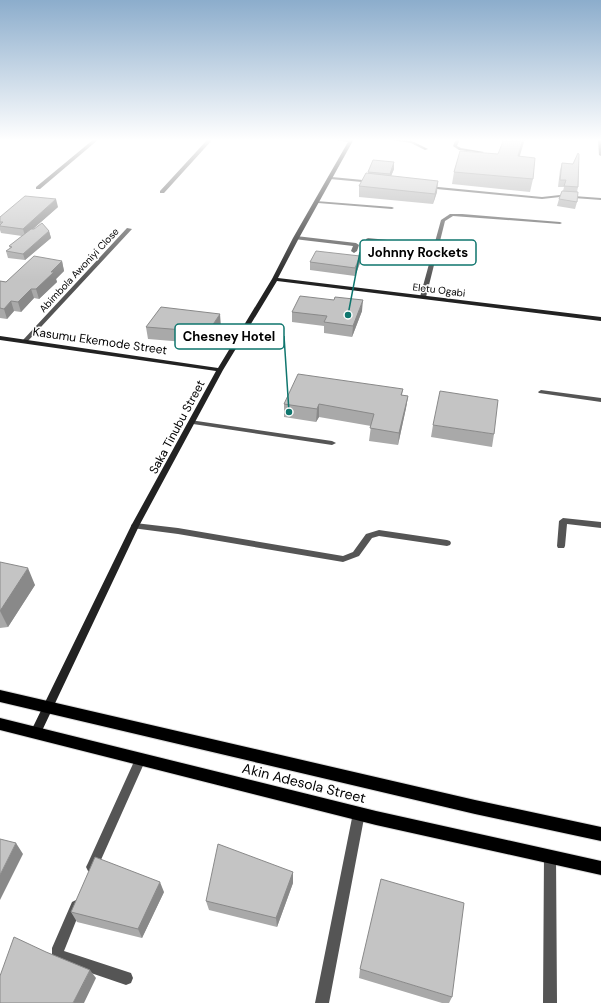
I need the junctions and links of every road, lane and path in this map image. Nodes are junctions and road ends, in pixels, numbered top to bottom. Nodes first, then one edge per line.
1 (41, 186) edge
2 (168, 186) edge
3 (327, 186) edge
4 (421, 186) edge
5 (38, 188) dead end
6 (162, 192) dead end
7 (601, 199) edge
8 (318, 202) junction
9 (392, 208) dead end
10 (560, 224) dead end
11 (129, 229) dead end
12 (296, 238) junction
13 (368, 240) dead end
14 (436, 247) junction
15 (354, 250) dead end
16 (275, 279) junction
17 (423, 297) junction
18 (601, 319) edge
19 (0, 338) edge
20 (25, 341) junction
21 (220, 370) junction
22 (541, 392) dead end
23 (601, 400) edge
24 (193, 422) junction
25 (332, 443) dead end
26 (601, 525) edge
27 (135, 526) junction
28 (447, 543) dead end
29 (561, 546) dead end
30 (0, 696) edge
31 (49, 707) junction
32 (0, 724) edge
33 (36, 732) junction
34 (141, 759) junction
35 (359, 813) junction
36 (601, 834) edge
37 (550, 856) junction
38 (601, 868) edge
39 (89, 875) edge
40 (80, 897) edge
41 (126, 978) dead end
42 (322, 1003) edge
43 (550, 1003) edge

1 - 5 street
2 - 6 street
3 - 8 street, Saka Tinubu Street
4 - 7 street
8 - 9 street
8 - 12 street, Saka Tinubu Street
10 - 14 street
11 - 20 street, Abimbola Awoniyi Close
12 - 15 street
12 - 16 street, Saka Tinubu Street
13 - 14 street
14 - 17 street
16 - 17 street, Eletu Ogabi
16 - 21 street, Saka Tinubu Street
17 - 18 street, Eletu Ogabi
19 - 20 street, Kasumu Ekemode Street
20 - 21 street, Kasumu Ekemode Street
21 - 24 street, Saka Tinubu Street
22 - 23 street
24 - 25 street
24 - 27 street, Saka Tinubu Street
26 - 29 street
27 - 28 street
27 - 31 street, Saka Tinubu Street
30 - 31 main road, Akin Adesola Street
31 - 33 street, Saka Tinubu Street
31 - 36 main road, Akin Adesola Street
32 - 33 main road, Akin Adesola Street
33 - 34 main road, Akin Adesola Street
34 - 35 main road, Akin Adesola Street
34 - 39 street
35 - 37 main road, Akin Adesola Street
35 - 42 street
37 - 38 main road, Akin Adesola Street
37 - 43 street
40 - 41 street

